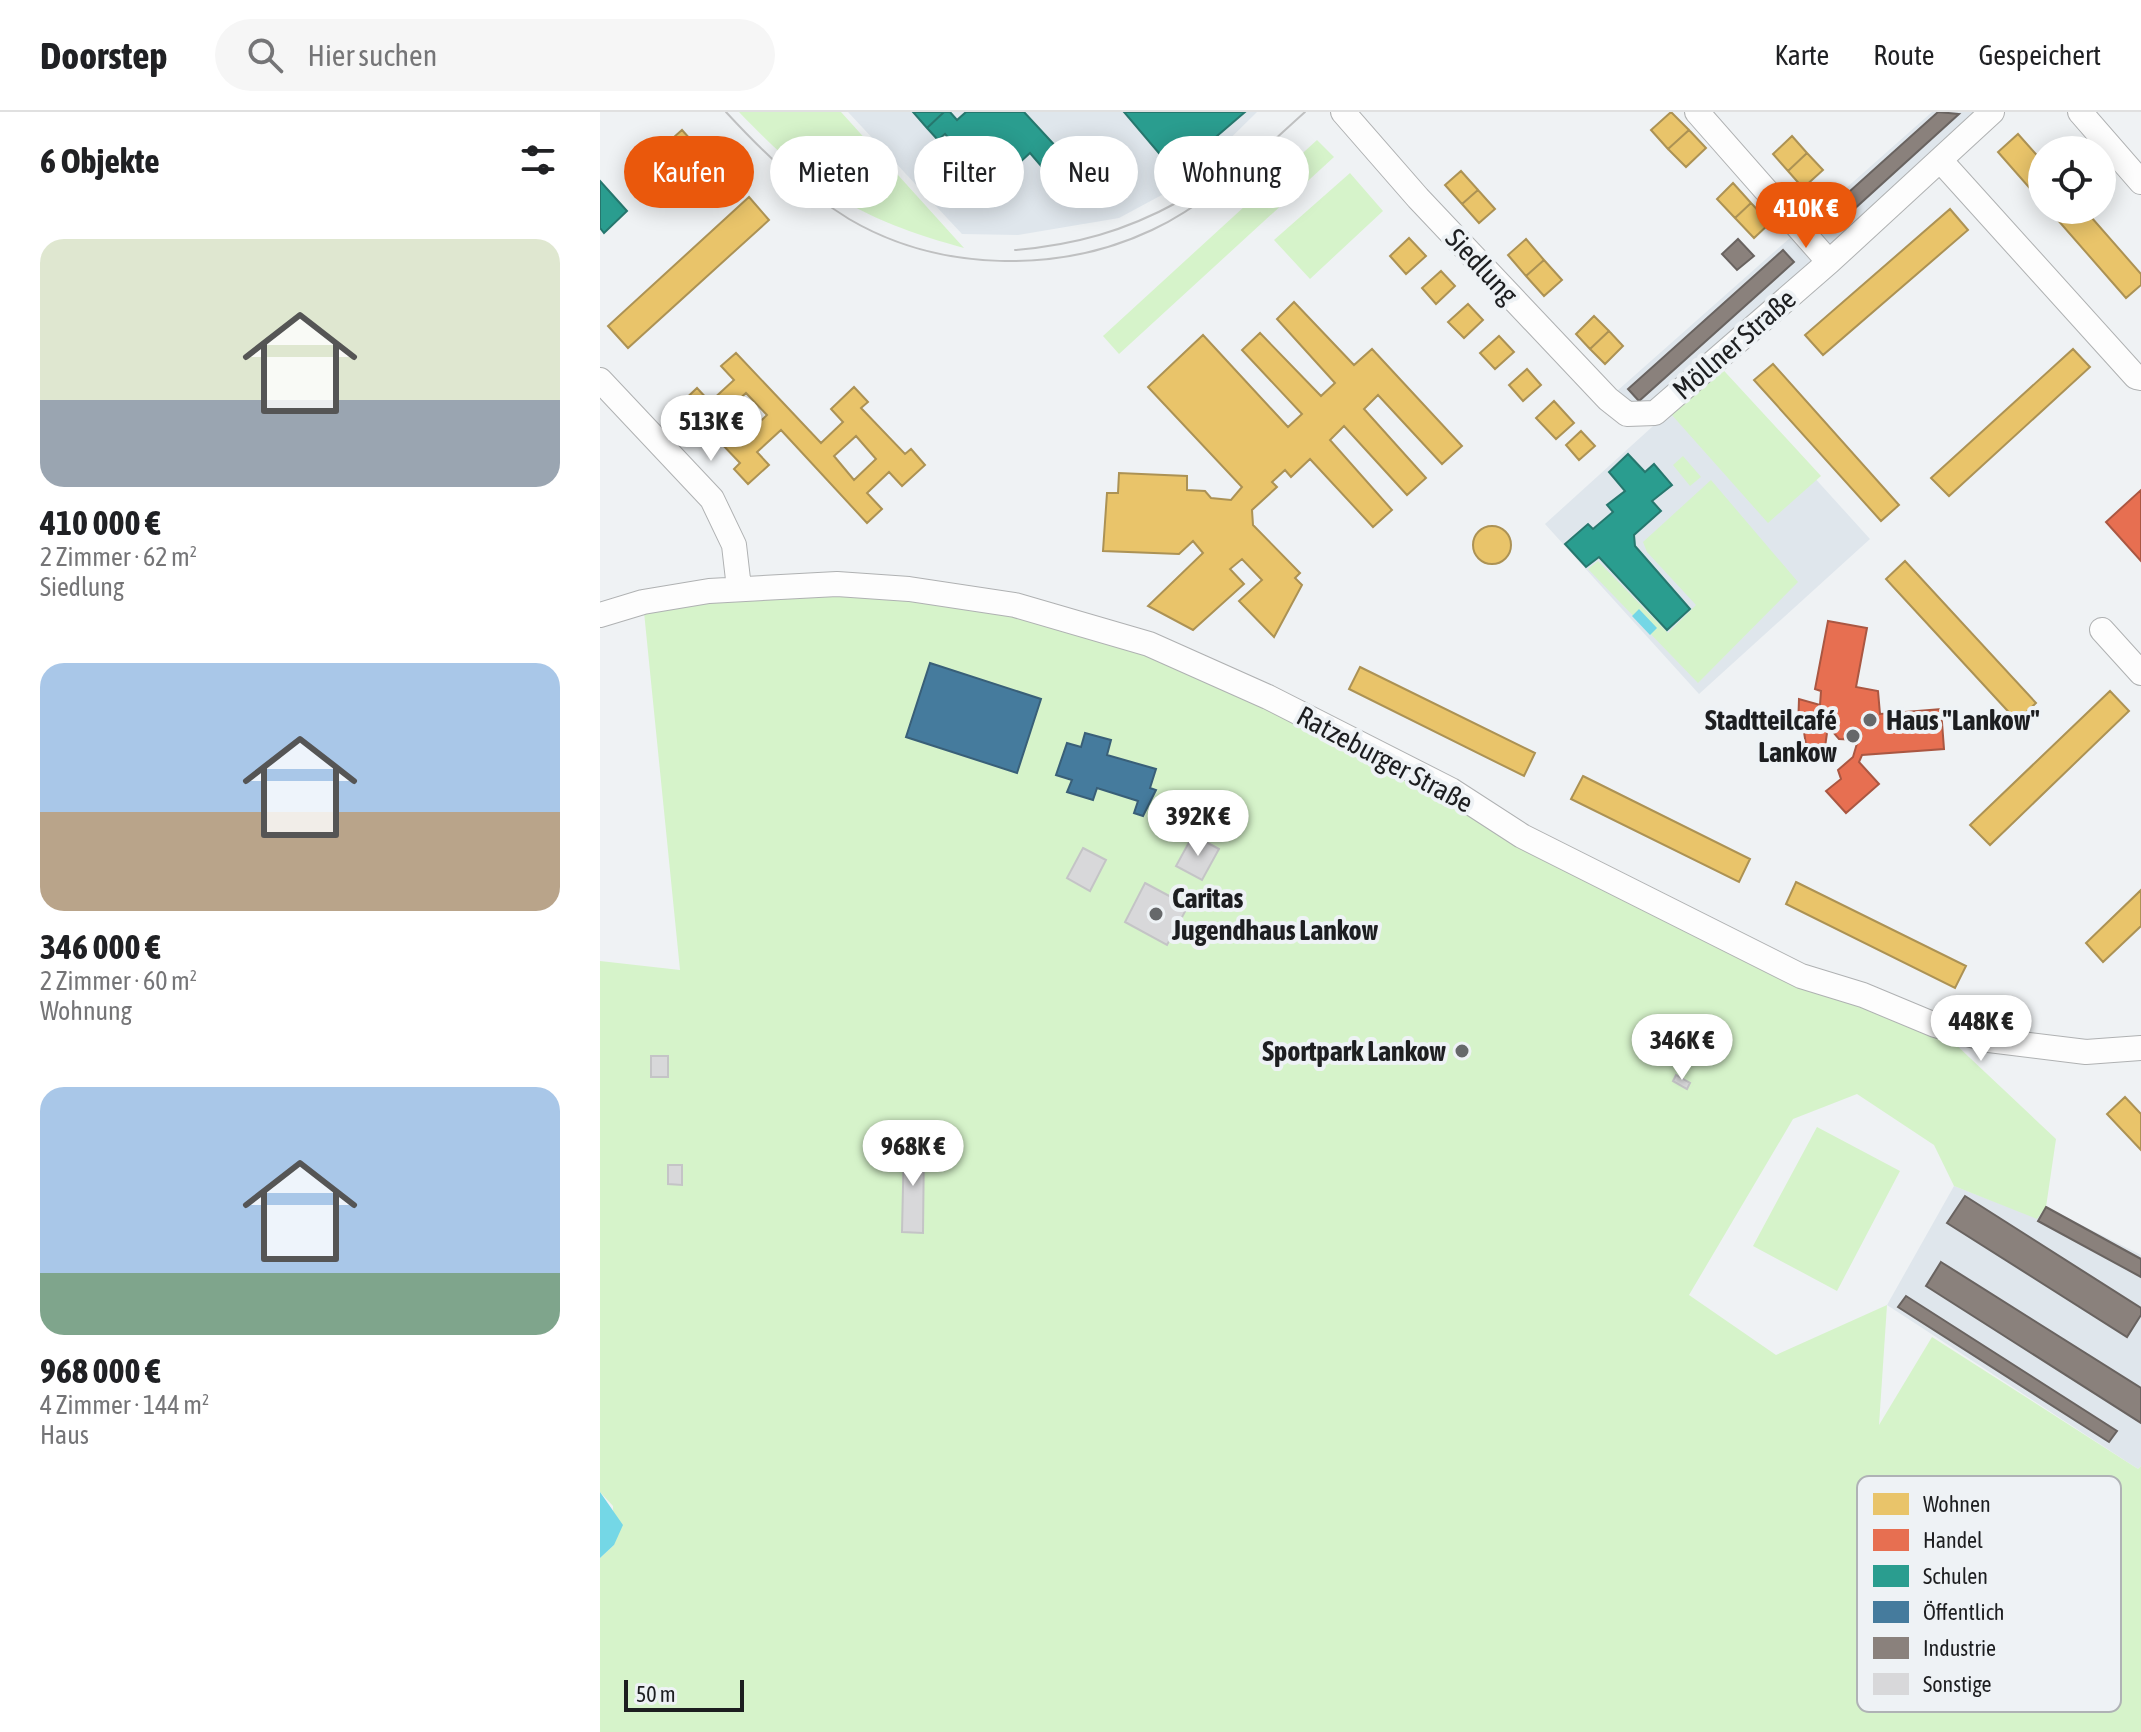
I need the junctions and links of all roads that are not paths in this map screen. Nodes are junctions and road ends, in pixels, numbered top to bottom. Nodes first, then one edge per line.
1 (1343, 112) edge
2 (1697, 112) edge
3 (1992, 112) edge
4 (2080, 112) edge
5 (1940, 160) junction
6 (2141, 182) edge
7 (1829, 262) junction
8 (2141, 378) edge
9 (600, 380) edge
10 (1627, 414) joint
11 (739, 588) junction
12 (600, 615) edge
13 (2102, 630) dead end
14 (2141, 673) edge
15 (2141, 1048) edge

1 - 10 street, Siedlung
2 - 7 street
3 - 5 street, Möllner Straße
4 - 6 street
5 - 7 street, Möllner Straße
5 - 8 street
7 - 10 street, Möllner Straße
9 - 11 street
11 - 12 street, Ratzeburger Straße
11 - 15 street, Ratzeburger Straße
13 - 14 street

